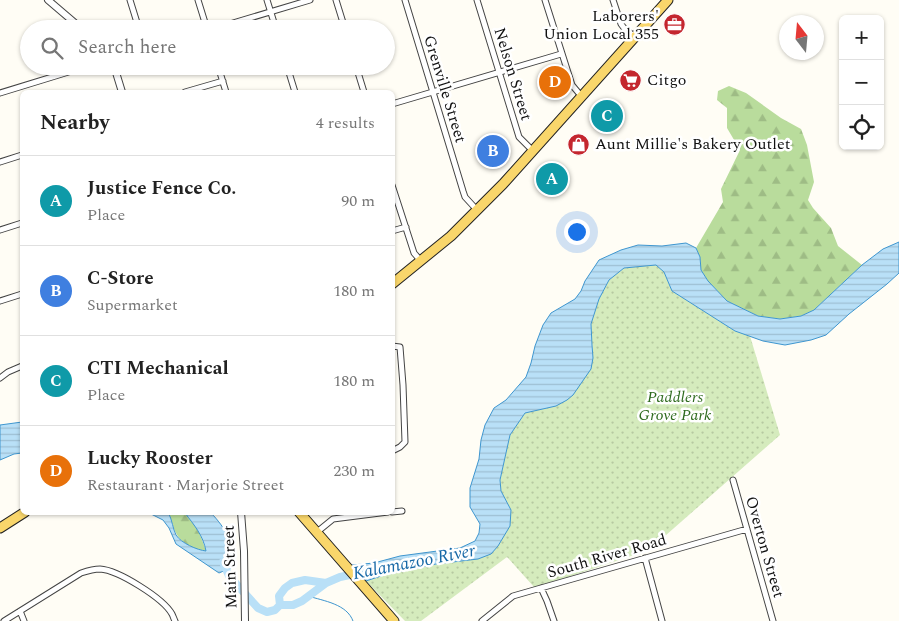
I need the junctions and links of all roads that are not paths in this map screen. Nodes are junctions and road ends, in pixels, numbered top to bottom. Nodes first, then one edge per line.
1 (48, 0) edge
2 (130, 0) edge
3 (198, 0) edge
4 (267, 0) edge
5 (310, 0) edge
6 (336, 0) edge
7 (405, 0) edge
8 (477, 0) edge
9 (545, 0) edge
10 (613, 0) edge
11 (668, 0) edge
12 (271, 12) junction
13 (71, 20) edge
14 (136, 20) edge
15 (204, 20) edge
16 (244, 20) edge
17 (273, 20) edge
18 (342, 20) edge
19 (635, 37) junction
20 (562, 54) junction
21 (499, 72) junction
22 (59, 75) edge
23 (117, 75) edge
24 (221, 75) edge
25 (290, 75) edge
26 (359, 75) edge
27 (223, 81) junction
28 (121, 90) edge
29 (192, 90) edge
30 (225, 90) edge
31 (294, 90) edge
32 (363, 90) edge
33 (433, 92) junction
34 (0, 93) edge
35 (582, 96) junction
36 (395, 103) edge
37 (533, 151) junction
38 (20, 157) edge
39 (0, 162) edge
40 (395, 194) edge
41 (477, 210) junction
42 (20, 224) edge
43 (406, 228) junction
44 (0, 230) edge
45 (395, 230) edge
46 (421, 262) junction
47 (395, 282) edge
48 (20, 295) edge
49 (0, 301) edge
50 (395, 346) edge
51 (20, 367) edge
52 (0, 378) edge
53 (395, 450) edge
54 (733, 480) dead end
55 (402, 511) dead end
56 (395, 512) edge
57 (20, 515) edge
58 (242, 515) edge
59 (303, 515) edge
60 (332, 515) edge
61 (357, 515) edge
62 (333, 519) junction
63 (0, 528) edge
64 (747, 529) junction
65 (317, 532) junction
66 (645, 558) junction
67 (541, 588) junction
68 (20, 611) junction
69 (245, 617) edge
70 (4, 621) edge
71 (24, 621) edge
72 (175, 621) edge
73 (394, 621) edge
74 (482, 621) edge
75 (554, 621) edge
76 (662, 621) edge
77 (774, 621) edge

1 - 13 street
2 - 14 street
3 - 15 street
4 - 12 street
5 - 12 street
6 - 18 street
7 - 33 street, Grenville Street
8 - 21 street, Nelson Street
9 - 20 street
10 - 19 street
11 - 19 main road
12 - 16 street
12 - 17 street
19 - 35 main road
20 - 21 street
20 - 35 street
21 - 33 street
21 - 37 street, Nelson Street
22 - 34 street
23 - 28 street
24 - 27 street
25 - 31 street
26 - 32 street
27 - 29 street
27 - 30 street
33 - 36 street
33 - 41 street, Grenville Street
35 - 37 main road
37 - 41 main road
38 - 39 street
40 - 43 street
41 - 46 main road
42 - 44 street
43 - 45 street
43 - 46 street
46 - 47 main road
48 - 49 street
50 - 53 street
51 - 52 street
54 - 64 street, Overton Street
55 - 56 street
57 - 63 main road
58 - 69 street, Main Street
59 - 65 main road
60 - 62 street
61 - 62 street
62 - 65 street
64 - 66 street, South River Road
64 - 77 street, Overton Street
65 - 73 main road
66 - 67 street, South River Road
66 - 76 street
67 - 74 street, South River Road
67 - 75 street
68 - 70 street
68 - 71 street
68 - 72 street

